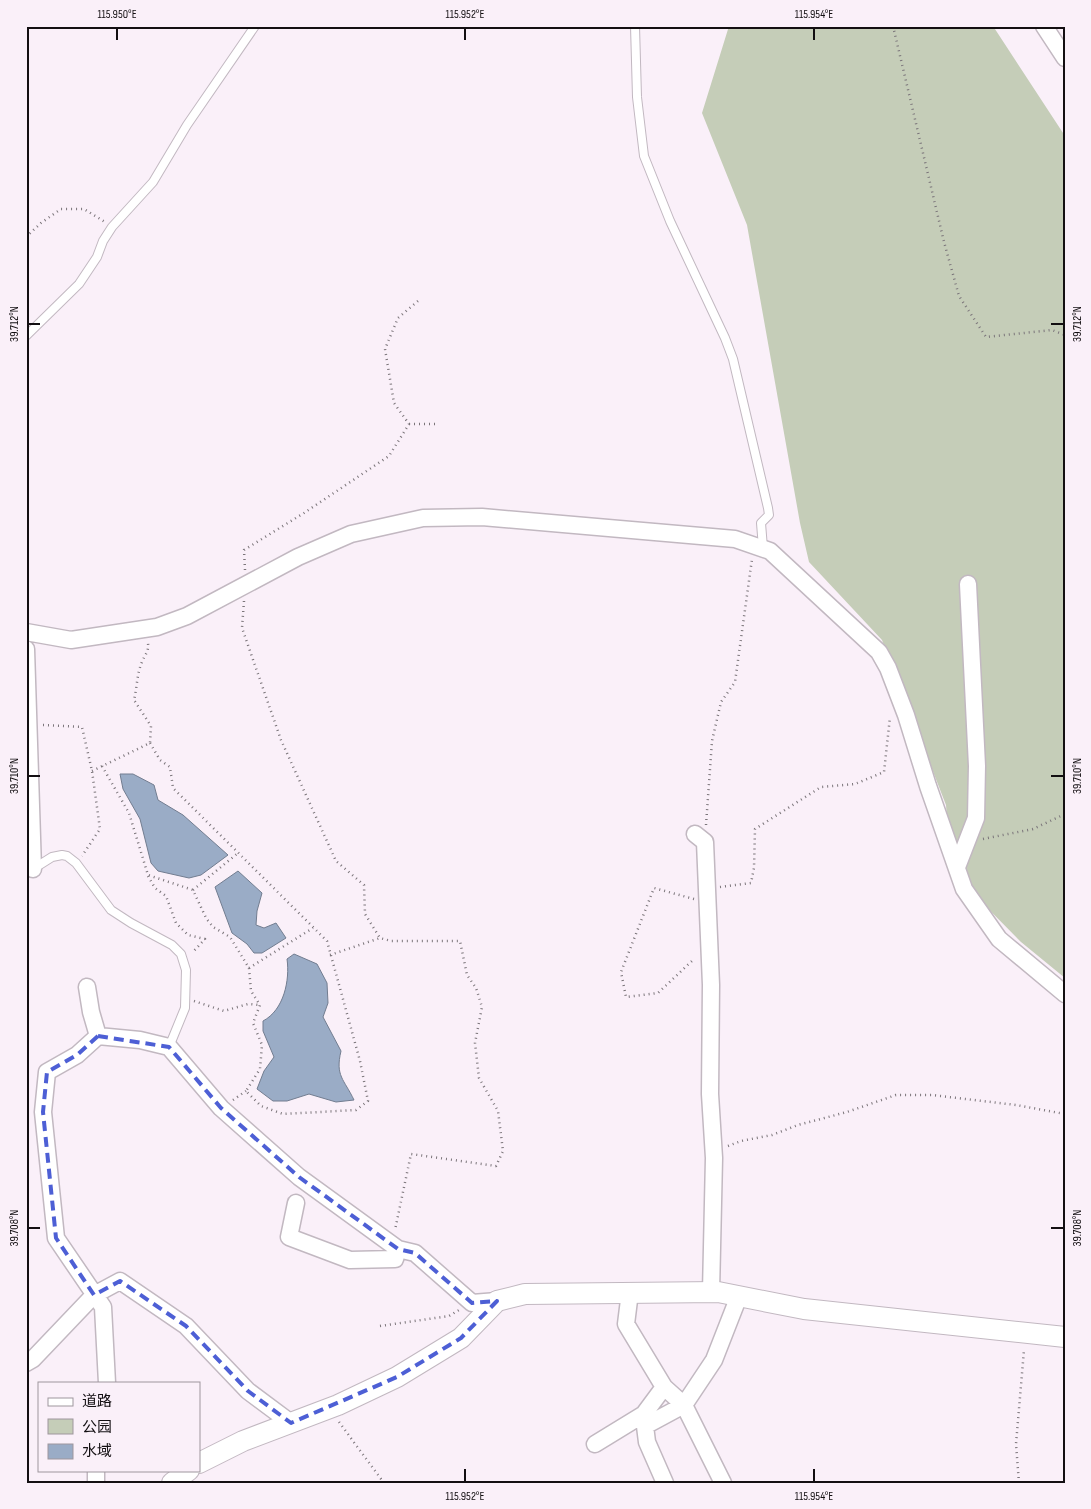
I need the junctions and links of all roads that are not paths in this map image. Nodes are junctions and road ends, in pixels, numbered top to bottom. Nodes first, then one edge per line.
1 (256, 26) edge
2 (636, 26) edge
3 (1044, 26) edge
4 (1065, 58) edge
5 (26, 336) edge
6 (758, 547) junction
7 (968, 584) dead end
8 (26, 632) edge
9 (26, 649) edge
10 (700, 838) road end
11 (957, 866) junction
12 (29, 871) edge
13 (87, 987) dead end
14 (1065, 994) edge
15 (98, 1036) junction
16 (169, 1046) junction
17 (296, 1203) dead end
18 (395, 1247) junction
19 (630, 1292) junction
20 (711, 1292) junction
21 (94, 1295) junction
22 (739, 1296) junction
23 (497, 1301) junction
24 (1065, 1337) edge
25 (26, 1364) edge
26 (107, 1382) edge
27 (664, 1387) junction
28 (684, 1405) junction
29 (291, 1423) junction
30 (595, 1444) dead end
31 (200, 1462) edge
32 (186, 1472) edge
33 (172, 1483) edge
34 (665, 1483) edge
35 (723, 1483) edge

1 - 5 lane
2 - 6 lane
3 - 4 street
6 - 8 street
6 - 11 street
7 - 11 street
9 - 12 street
10 - 20 street
11 - 14 street
12 - 16 lane
13 - 15 street
15 - 16 street
15 - 21 street
16 - 18 street
17 - 18 street
18 - 23 street
19 - 20 street
19 - 23 street
19 - 27 street
20 - 22 street
21 - 25 street
21 - 26 street
21 - 29 street
22 - 24 street
22 - 28 street
23 - 29 street
27 - 28 street
27 - 30 street
28 - 34 street
28 - 35 street
29 - 31 street
32 - 33 street

